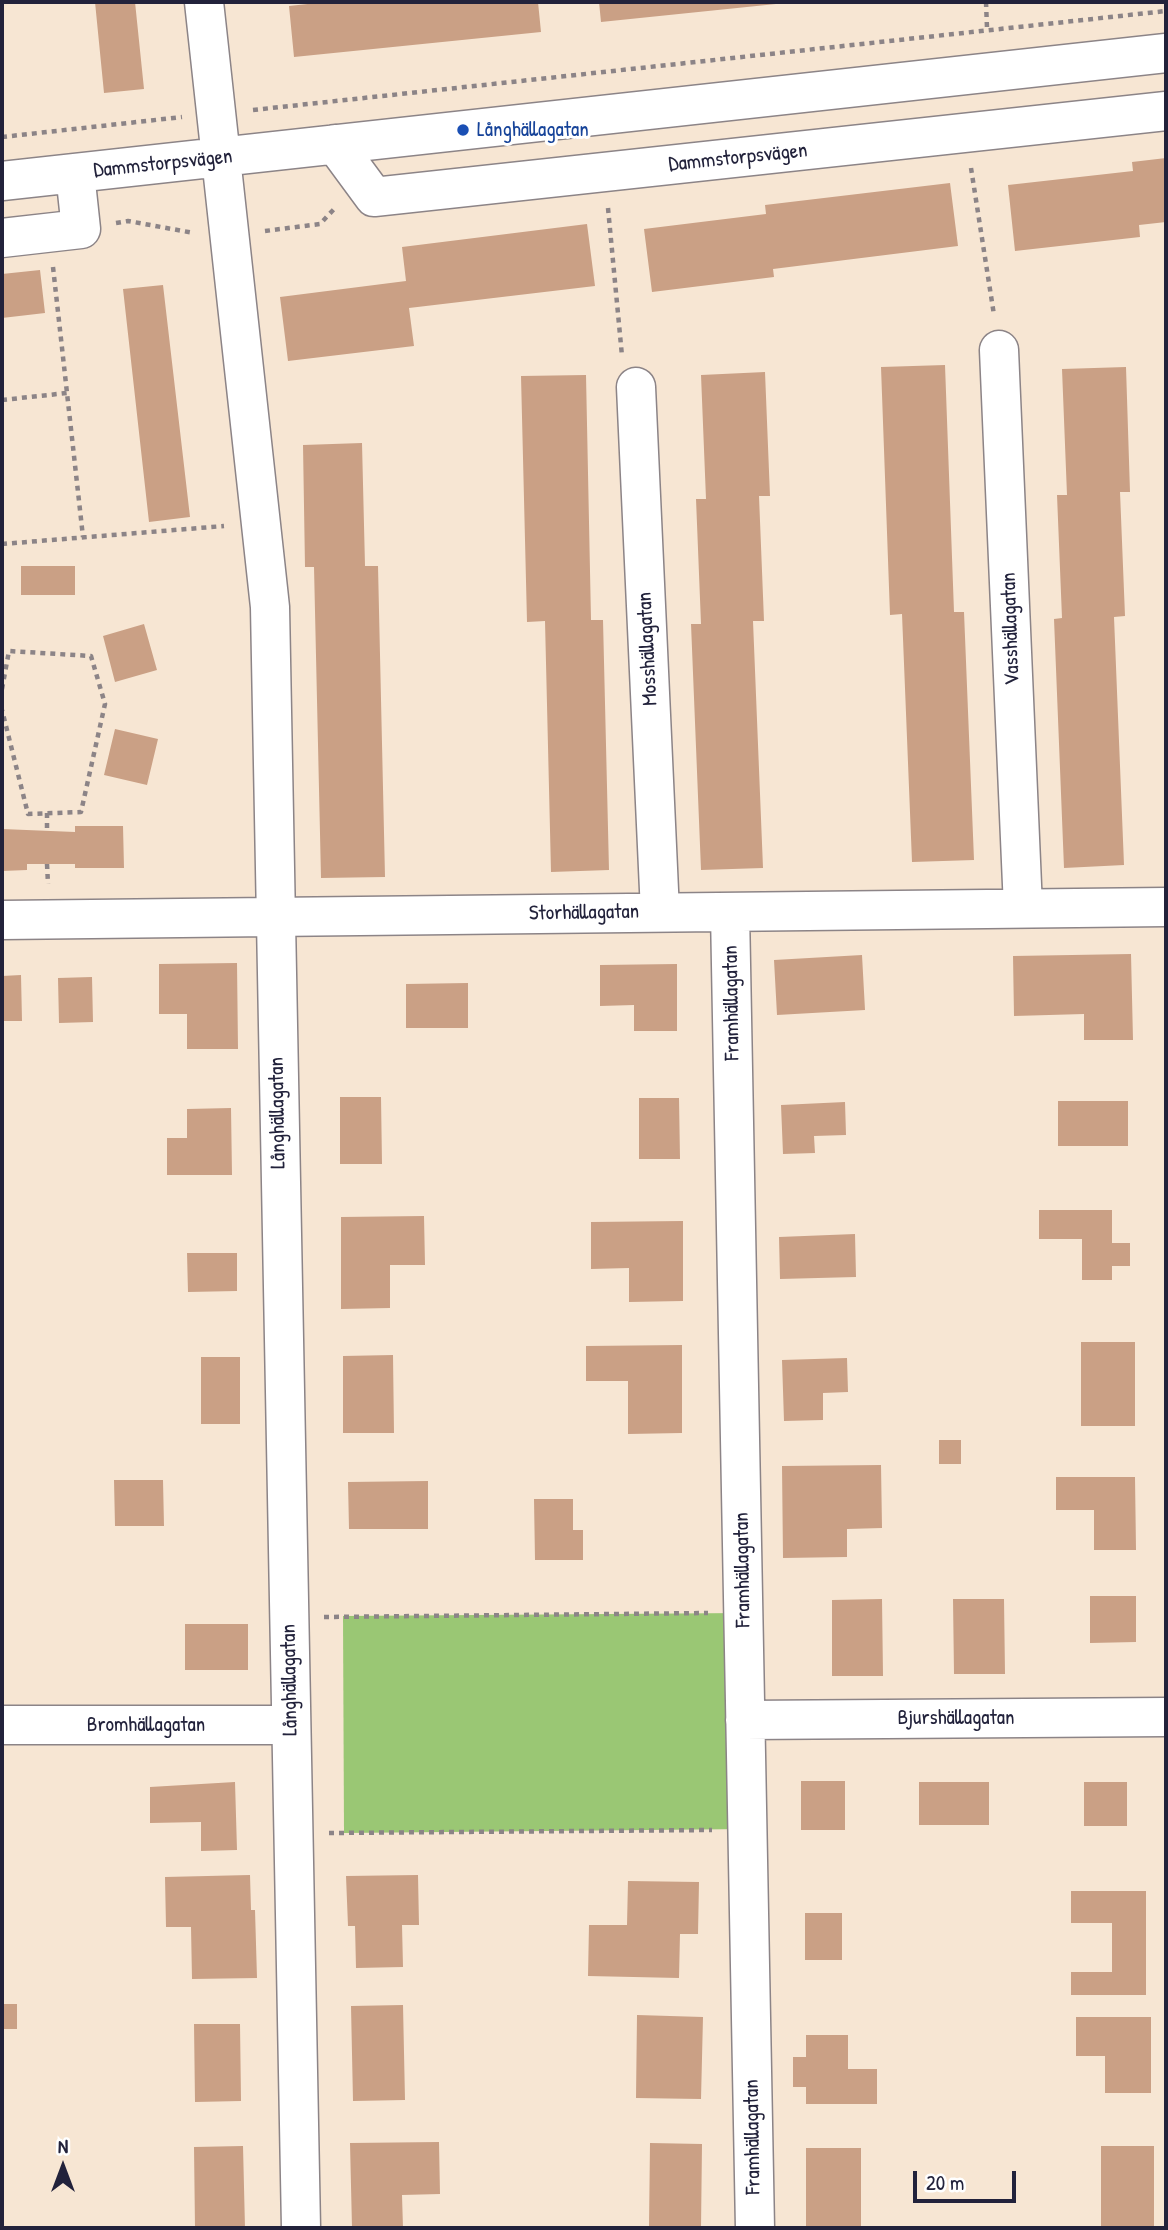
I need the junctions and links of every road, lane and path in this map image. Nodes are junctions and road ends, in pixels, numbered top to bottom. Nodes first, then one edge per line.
1 (204, 2) edge
2 (986, 2) edge
3 (1166, 11) edge
4 (987, 28) junction
5 (1166, 54) edge
6 (1166, 111) edge
7 (218, 114) junction
8 (966, 133) junction
9 (2, 137) edge
10 (335, 145) junction
11 (223, 157) junction
12 (605, 172) junction
13 (75, 173) junction
14 (2, 181) edge
15 (49, 232) junction
16 (2, 238) edge
17 (999, 350) joint
18 (636, 387) joint
19 (67, 393) junction
20 (2, 400) edge
21 (261, 523) junction
22 (83, 537) junction
23 (2, 544) edge
24 (2, 689) edge
25 (2, 710) edge
26 (47, 813) junction
27 (47, 832) dead end
28 (1166, 907) edge
29 (1023, 908) junction
30 (660, 912) junction
31 (730, 912) junction
32 (274, 917) junction
33 (2, 920) edge
34 (743, 1613) junction
35 (289, 1617) junction
36 (1166, 1717) edge
37 (745, 1720) junction
38 (2, 1726) edge
39 (291, 1726) junction
40 (747, 1829) junction
41 (293, 1833) junction
42 (301, 2228) edge
43 (755, 2228) edge

1 - 7 street, Långhällagatan
2 - 4 path
3 - 4 path
4 - 7 path
5 - 10 street, Dammstorpsvägen
6 - 8 street, Dammstorpsvägen
7 - 9 path
7 - 11 street, Långhällagatan
8 - 12 street, Dammstorpsvägen
8 - 17 path
10 - 11 street, Dammstorpsvägen
10 - 12 street, Dammstorpsvägen
11 - 13 street, Dammstorpsvägen
11 - 21 street, Långhällagatan
12 - 18 path
13 - 14 street, Dammstorpsvägen
13 - 15 street, Dammstorpsvägen
15 - 16 street, Dammstorpsvägen
15 - 19 path
17 - 29 street, Vasshällagatan
18 - 30 street, Mosshällagatan
19 - 20 path
19 - 22 path
21 - 22 path
21 - 32 street, Långhällagatan
22 - 23 path
24 - 26 path
25 - 26 path
26 - 27 path
28 - 29 street, Storhällagatan
29 - 31 street, Storhällagatan
30 - 31 street, Storhällagatan
30 - 32 street, Storhällagatan
31 - 34 street, Framhällagatan
32 - 33 street, Storhällagatan
32 - 35 street, Långhällagatan
34 - 35 path
34 - 37 street, Framhällagatan
35 - 39 street, Långhällagatan
36 - 37 street, Bjurshällagatan
37 - 40 street, Framhällagatan
38 - 39 street, Bromhällagatan
39 - 41 street, Långhällagatan
40 - 41 path
40 - 43 street, Framhällagatan
41 - 42 street, Långhällagatan

